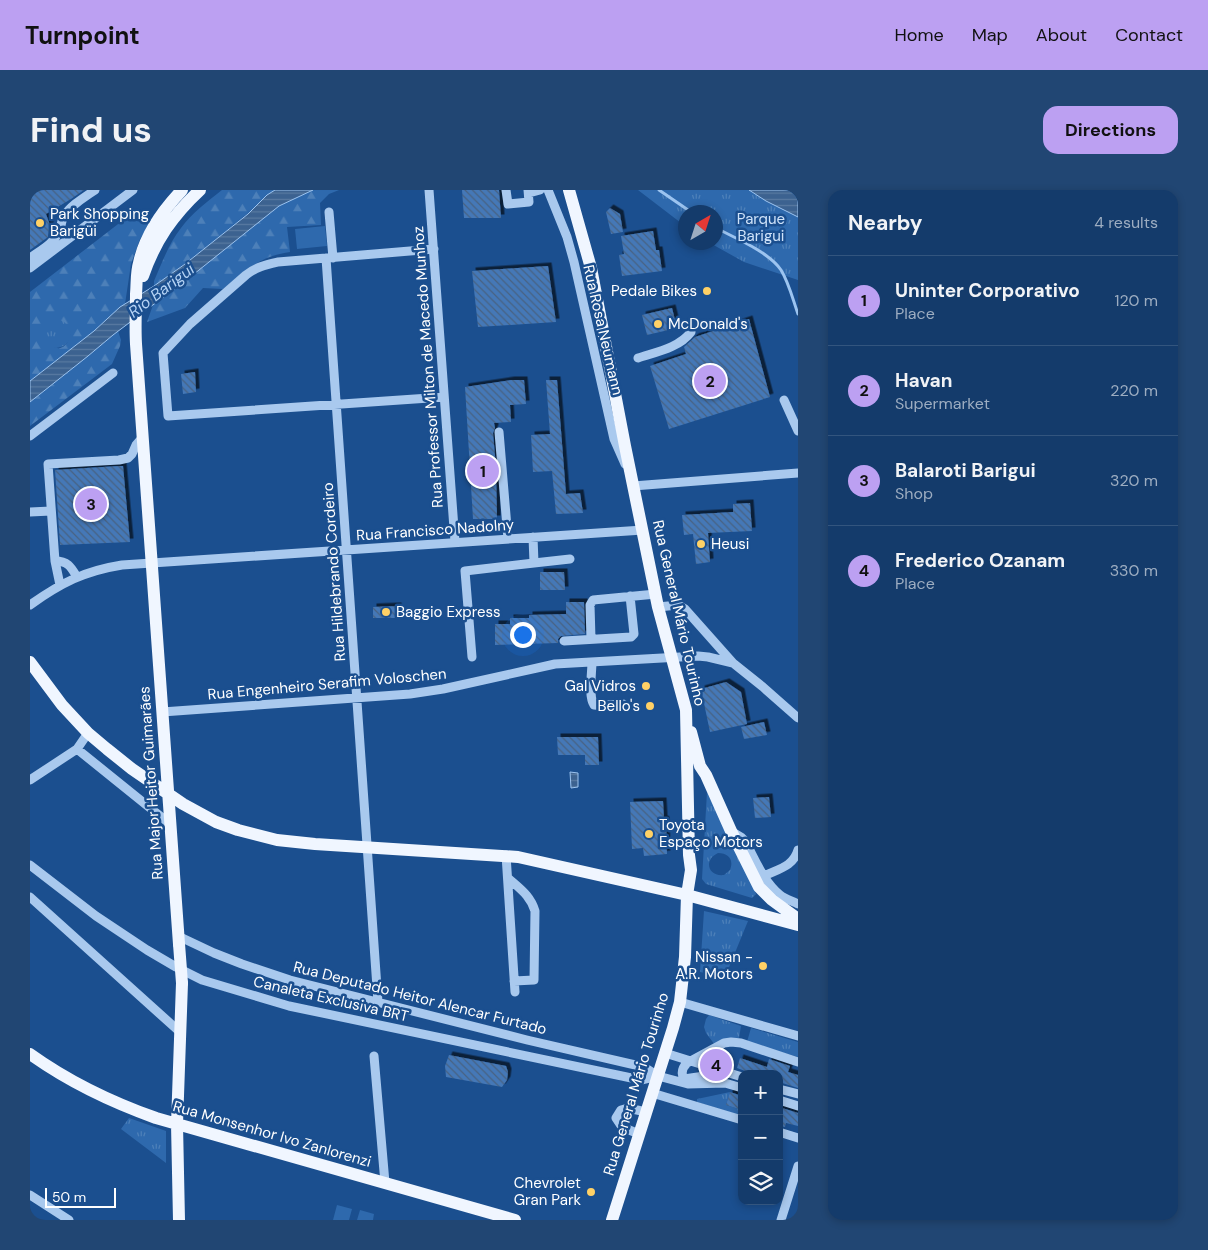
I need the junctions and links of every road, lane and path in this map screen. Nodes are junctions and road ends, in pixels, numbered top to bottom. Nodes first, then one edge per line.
1 (95, 190) edge
2 (133, 190) edge
3 (182, 190) edge
4 (200, 190) edge
5 (429, 190) edge
6 (506, 190) edge
7 (540, 190) edge
8 (548, 190) edge
9 (569, 190) edge
10 (528, 192) edge
11 (329, 212) dead end
12 (62, 219) junction
13 (74, 236) junction
14 (434, 249) junction
15 (30, 258) edge
16 (330, 258) junction
17 (30, 268) edge
18 (136, 295) junction
19 (691, 332) dead end
20 (638, 358) dead end
21 (113, 373) dead end
22 (444, 397) junction
23 (784, 400) dead end
24 (336, 404) junction
25 (798, 431) edge
26 (499, 432) dead end
27 (30, 436) edge
28 (143, 437) junction
29 (798, 473) edge
30 (632, 481) junction
31 (51, 511) junction
32 (30, 512) edge
33 (643, 530) junction
34 (533, 537) junction
35 (508, 539) junction
36 (455, 542) junction
37 (347, 550) junction
38 (570, 559) dead end
39 (55, 561) junction
40 (534, 562) junction
41 (152, 563) junction
42 (77, 577) junction
43 (60, 585) junction
44 (656, 594) junction
45 (630, 596) junction
46 (30, 606) edge
47 (658, 607) junction
48 (592, 639) junction
49 (564, 641) dead end
50 (472, 657) dead end
51 (672, 657) junction
52 (30, 662) edge
53 (592, 662) junction
54 (733, 663) junction
55 (357, 698) junction
56 (623, 704) dead end
57 (686, 710) junction
58 (162, 712) junction
59 (798, 718) edge
60 (88, 733) junction
61 (77, 749) junction
62 (700, 766) junction
63 (30, 780) edge
64 (168, 794) junction
65 (170, 824) junction
66 (731, 832) junction
67 (368, 847) junction
68 (798, 850) edge
69 (506, 855) junction
70 (30, 865) edge
71 (691, 870) junction
72 (764, 876) junction
73 (508, 878) junction
74 (687, 895) junction
75 (30, 897) edge
76 (798, 904) edge
77 (798, 919) edge
78 (798, 925) edge
79 (179, 940) junction
80 (514, 981) junction
81 (514, 992) dead end
82 (378, 1002) junction
83 (680, 1002) junction
84 (181, 1033) junction
85 (798, 1036) edge
86 (665, 1053) junction
87 (30, 1054) edge
88 (374, 1056) dead end
89 (691, 1061) junction
90 (798, 1062) edge
91 (728, 1072) junction
92 (658, 1076) junction
93 (738, 1076) edge
94 (682, 1081) junction
95 (738, 1087) edge
96 (783, 1089) edge
97 (652, 1092) junction
98 (798, 1094) edge
99 (783, 1101) edge
100 (798, 1106) edge
101 (646, 1112) junction
102 (738, 1119) edge
103 (177, 1124) junction
104 (783, 1133) edge
105 (639, 1134) junction
106 (798, 1138) edge
107 (798, 1166) edge
108 (385, 1183) junction
109 (30, 1195) edge
110 (69, 1220) edge
111 (179, 1220) edge
112 (515, 1220) edge
113 (612, 1220) edge
114 (781, 1220) edge

1 - 12 street
2 - 13 street
3 - 18 main road, Rua Major Heitor Guimarães
4 - 18 main road
5 - 14 street, Rua Professor Milton de Macedo Munhoz
6 - 10 street
7 - 10 street
8 - 30 street, Rua Rosa Neumann
9 - 30 main road, Rua General Mário Tourinho
11 - 16 street, Rua Hildebrando Cordeiro
12 - 13 street
12 - 15 street
13 - 17 street
14 - 16 street
14 - 22 street, Rua Professor Milton de Macedo Munhoz
16 - 24 street, Rua Hildebrando Cordeiro
16 - 24 street
18 - 28 main road, Rua Major Heitor Guimarães
19 - 20 street
21 - 27 street
22 - 24 street
22 - 36 street, Rua Professor Milton de Macedo Munhoz
23 - 25 street
24 - 37 street, Rua Hildebrando Cordeiro
26 - 35 street
28 - 31 street
28 - 41 main road, Rua Major Heitor Guimarães
29 - 30 street
30 - 33 main road, Rua General Mário Tourinho
31 - 32 street
31 - 39 street
33 - 34 street, Rua Francisco Nadolny
33 - 44 main road, Rua General Mário Tourinho
34 - 35 street, Rua Francisco Nadolny
34 - 40 street
35 - 36 street, Rua Francisco Nadolny
36 - 37 street, Rua Francisco Nadolny
37 - 41 street, Rua Francisco Nadolny
37 - 55 street, Rua Hildebrando Cordeiro
38 - 40 street
39 - 42 street
39 - 43 street
40 - 50 street
41 - 42 street, Rua Francisco Nadolny
41 - 58 main road, Rua Major Heitor Guimarães
42 - 43 street, Rua Francisco Nadolny
43 - 46 street, Rua Francisco Nadolny
44 - 45 street
44 - 47 main road, Rua General Mário Tourinho
45 - 48 street
45 - 48 street
47 - 51 main road, Rua General Mário Tourinho
47 - 54 street
48 - 49 street
51 - 53 street, Rua Engenheiro Serafim Voloschen
51 - 54 street, Rua Engenheiro Serafim Voloschen
51 - 57 main road, Rua General Mário Tourinho
52 - 60 main road
53 - 55 street, Rua Engenheiro Serafim Voloschen
53 - 56 street
54 - 59 street
55 - 58 street, Rua Engenheiro Serafim Voloschen
55 - 67 street, Rua Hildebrando Cordeiro
57 - 62 main road
57 - 71 main road, Rua General Mário Tourinho
58 - 64 main road, Rua Major Heitor Guimarães
60 - 61 street
60 - 64 main road
61 - 63 street
61 - 65 street
62 - 66 main road
62 - 71 main road
64 - 65 main road, Rua Major Heitor Guimarães
64 - 67 main road
65 - 79 main road, Rua Major Heitor Guimarães
66 - 72 street
66 - 77 main road
67 - 69 main road
67 - 82 street, Rua Hildebrando Cordeiro
68 - 72 street
69 - 73 street
69 - 74 main road
70 - 92 street, Canaleta Exclusiva BRT
71 - 74 main road, Rua General Mário Tourinho
72 - 76 street
73 - 80 street
73 - 80 street
74 - 78 main road
74 - 83 main road, Rua General Mário Tourinho
75 - 84 street
79 - 82 street, Rua Deputado Heitor Alencar Furtado
79 - 84 main road, Rua Major Heitor Guimarães, bridge
80 - 81 street
82 - 92 street, Rua Deputado Heitor Alencar Furtado
83 - 85 street
83 - 86 main road, Rua General Mário Tourinho
84 - 103 main road, Rua Major Heitor Guimarães
86 - 89 street
86 - 92 main road, Rua General Mário Tourinho
87 - 103 main road, Rua Monsenhor Ivo Zanlorenzi
88 - 108 street
89 - 90 street
89 - 91 street
89 - 94 street
91 - 93 street
91 - 94 street
92 - 94 street
92 - 97 main road, Rua General Mário Tourinho
94 - 95 street
96 - 98 street
97 - 101 main road, Rua General Mário Tourinho
97 - 102 street
99 - 100 street
101 - 105 main road, Rua General Mário Tourinho
101 - 105 street
103 - 108 main road, Rua Monsenhor Ivo Zanlorenzi
103 - 111 main road, Rua Major Heitor Guimarães
104 - 106 street
105 - 113 main road, Rua General Mário Tourinho
107 - 114 street
108 - 112 main road, Rua Monsenhor Ivo Zanlorenzi
109 - 110 street

